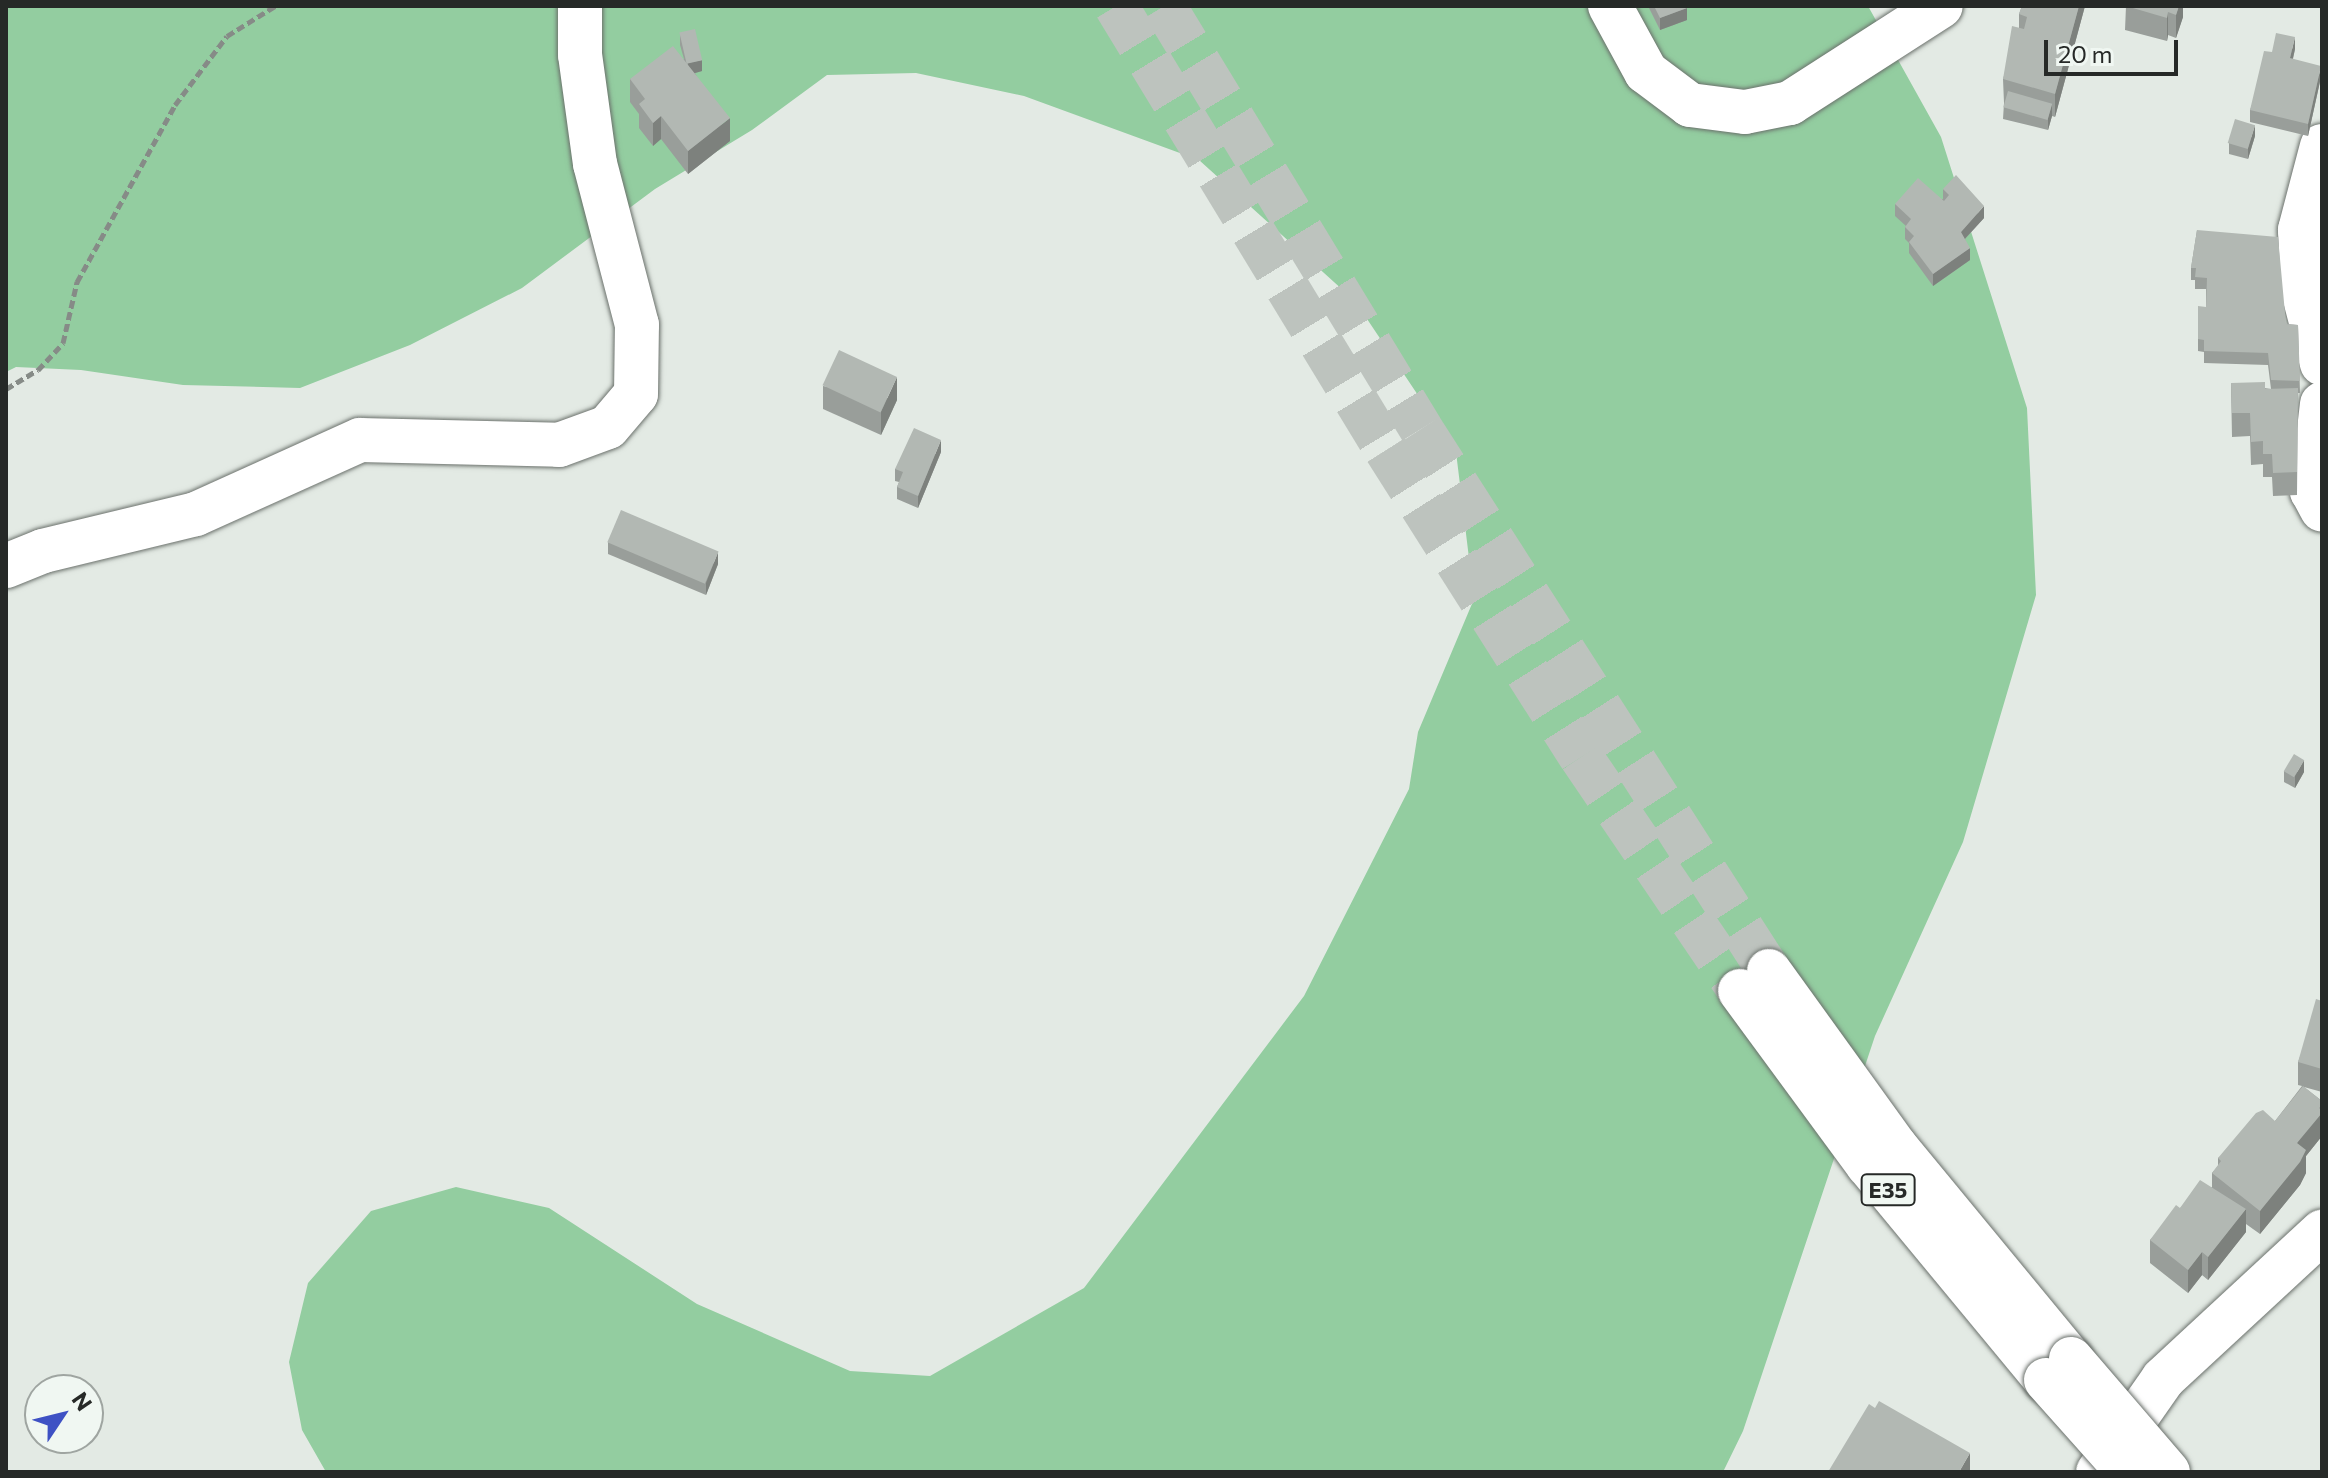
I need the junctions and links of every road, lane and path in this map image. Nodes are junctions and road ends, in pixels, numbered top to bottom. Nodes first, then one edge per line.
1 (275, 6) edge
2 (580, 6) edge
3 (1610, 6) edge
4 (1941, 6) edge
5 (2322, 146) edge
6 (2322, 364) edge
7 (6, 389) edge
8 (2322, 404) edge
9 (2322, 510) edge
10 (6, 566) edge
11 (1754, 981) tunnel mouth
12 (2322, 1232) edge
13 (2059, 1370) junction
14 (2098, 1472) edge
15 (2128, 1472) edge
16 (2168, 1472) edge

1 - 7 path
2 - 10 main road
3 - 4 main road
5 - 6 main road
8 - 9 main road
11 - 13 main road, E35
12 - 14 main road
13 - 15 main road, E35, bridge
13 - 16 main road, E35, bridge

